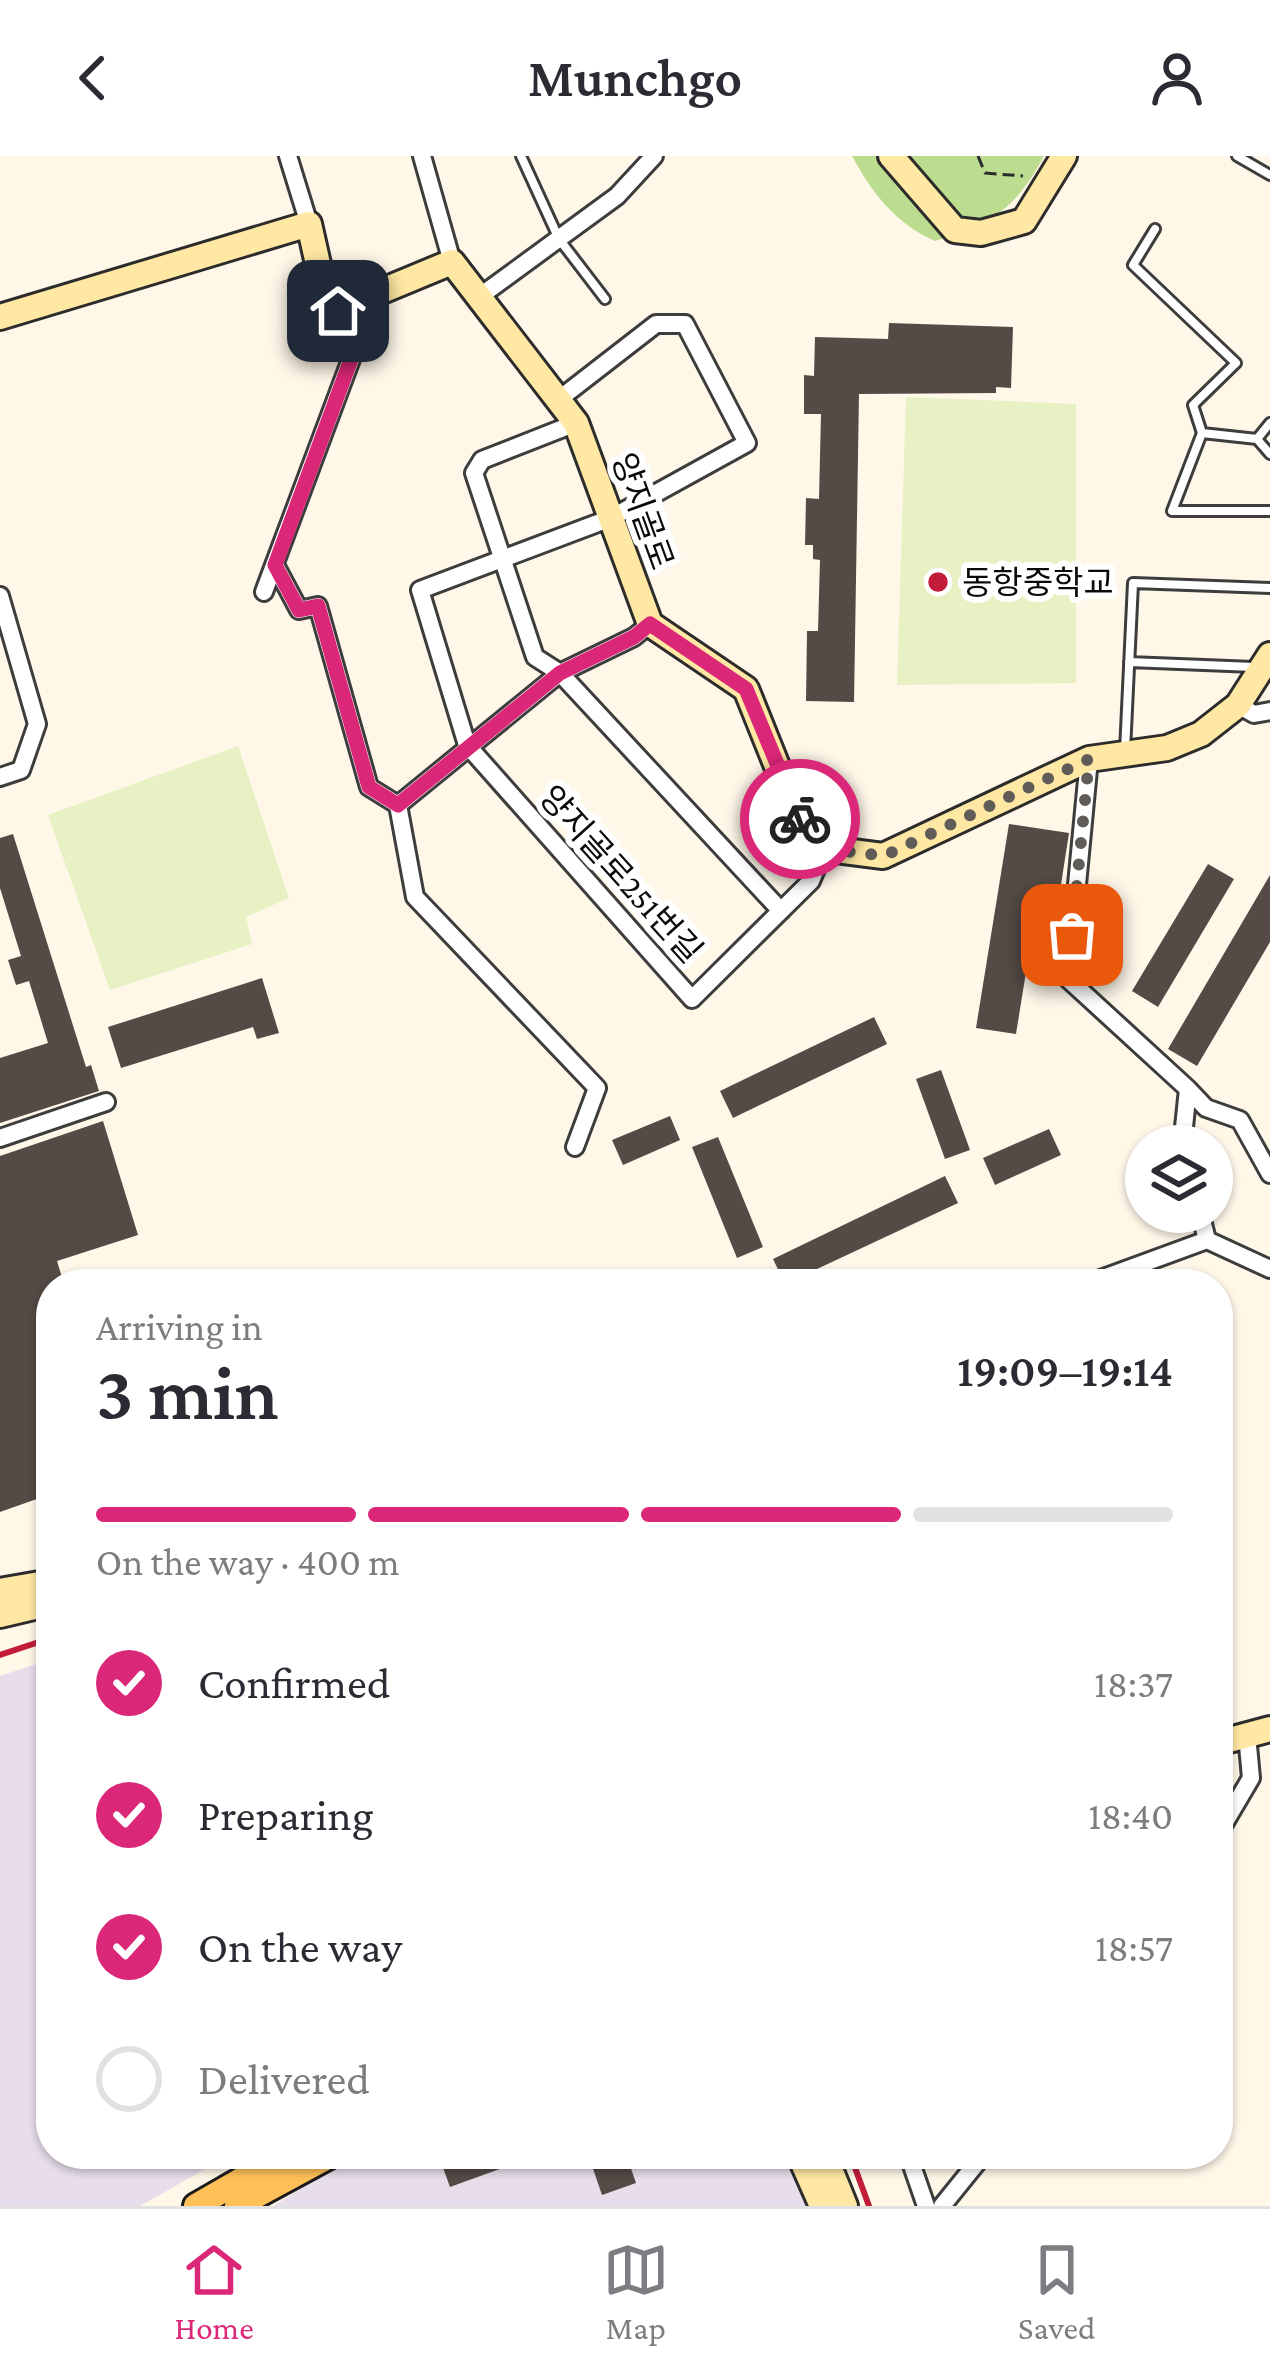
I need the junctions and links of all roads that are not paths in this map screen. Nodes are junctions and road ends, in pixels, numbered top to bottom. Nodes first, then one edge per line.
1 (288, 156) edge
2 (422, 156) edge
3 (521, 156) edge
4 (653, 156) edge
5 (891, 156) edge
6 (1064, 156) edge
7 (1237, 156) edge
8 (1270, 175) edge
9 (309, 224) junction
10 (1155, 230) dead end
11 (559, 238) junction
12 (452, 262) junction
13 (479, 297) junction
14 (605, 299) dead end
15 (338, 311) junction
16 (0, 317) edge
17 (558, 400) junction
18 (576, 423) junction
19 (1270, 424) edge
20 (1202, 433) junction
21 (1257, 439) junction
22 (1270, 454) edge
23 (1270, 511) edge
24 (611, 518) junction
25 (502, 556) junction
26 (275, 565) junction
27 (1270, 588) edge
28 (264, 592) dead end
29 (0, 596) edge
30 (650, 624) junction
31 (1266, 661) edge
32 (1130, 662) junction
33 (560, 673) junction
34 (1238, 705) junction
35 (1270, 711) edge
36 (467, 745) junction
37 (1125, 755) junction
38 (1089, 759) junction
39 (0, 777) edge
40 (398, 805) junction
41 (825, 848) junction
42 (781, 911) junction
43 (1188, 1089) junction
44 (106, 1102) dead end
45 (1184, 1125) edge
46 (0, 1138) edge
47 (575, 1147) dead end
48 (1270, 1174) edge
49 (1206, 1233) edge
50 (1208, 1240) junction
51 (1128, 1269) edge
52 (1270, 1269) edge
53 (0, 1571) edge
54 (36, 1582) edge
55 (36, 1585) edge
56 (0, 1591) edge
57 (36, 1607) edge
58 (0, 1615) edge
59 (1259, 1732) edge
60 (1233, 1809) edge
61 (260, 2169) edge
62 (305, 2169) edge
63 (806, 2169) edge
64 (830, 2169) edge
65 (913, 2169) edge
66 (972, 2169) edge
67 (196, 2206) edge
68 (237, 2206) edge
69 (822, 2206) edge
70 (845, 2206) edge
71 (926, 2206) edge
72 (942, 2206) edge

1 - 9 street
2 - 12 street, 양지골로
3 - 11 lane
4 - 11 street
5 - 6 street
7 - 8 lane
9 - 15 street
9 - 16 street
10 - 20 lane
11 - 13 street
11 - 14 lane
12 - 13 street, 양지골로
12 - 15 street
13 - 17 street, 양지골로
15 - 26 street
17 - 18 street, 양지골로
17 - 24 street
18 - 24 street, 양지골로
18 - 25 street
19 - 21 lane
20 - 21 lane
20 - 23 lane
21 - 22 lane
24 - 25 street
24 - 30 street, 양지골로
25 - 33 street
25 - 36 street, 양지골로251번길
26 - 28 street
26 - 40 street
27 - 32 lane
29 - 39 street
30 - 33 street
30 - 41 street, 양지골로
31 - 32 lane
31 - 34 street
32 - 37 lane
33 - 36 street
33 - 42 street
34 - 35 street
34 - 37 street
36 - 40 street
36 - 42 street, 양지골로251번길
37 - 38 street
38 - 41 street
38 - 43 street
40 - 47 street
41 - 42 street, 양지골로251번길
43 - 45 street
43 - 48 street
44 - 46 street
49 - 50 street
50 - 51 street
50 - 52 street
53 - 54 street
55 - 56 street
57 - 58 street
59 - 60 street
61 - 67 main road
62 - 68 main road
63 - 69 street
64 - 70 street
65 - 71 street
66 - 72 street

